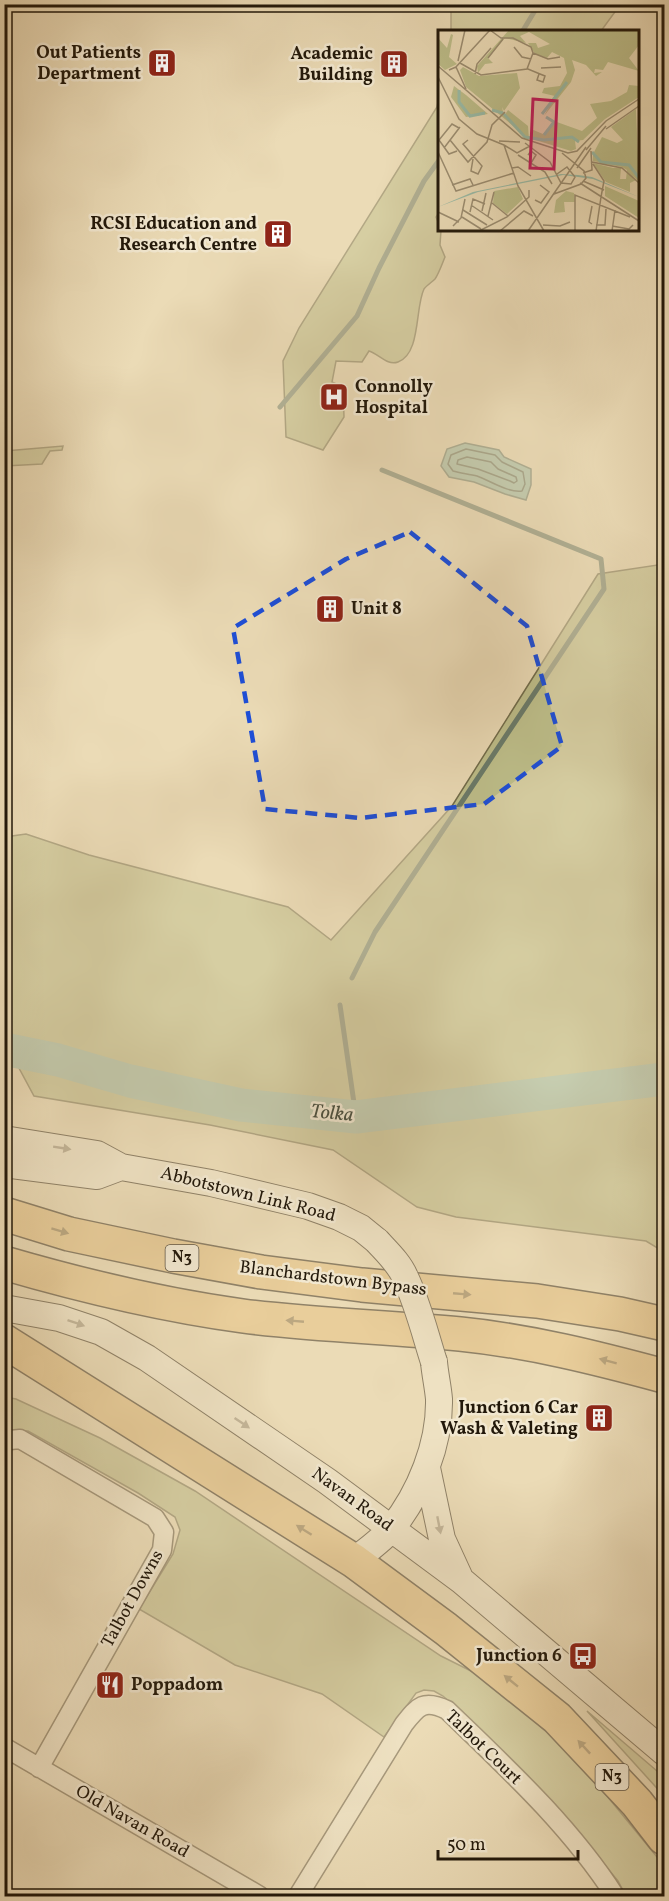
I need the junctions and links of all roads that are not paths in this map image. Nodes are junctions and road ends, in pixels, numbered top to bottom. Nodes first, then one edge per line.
1 (4, 1139) edge
2 (4, 1164) edge
3 (121, 1167) junction
4 (4, 1214) edge
5 (4, 1263) edge
6 (4, 1308) edge
7 (664, 1324) edge
8 (4, 1341) edge
9 (4, 1362) edge
10 (664, 1376) edge
11 (151, 1433) junction
12 (4, 1443) edge
13 (427, 1468) junction
14 (391, 1529) junction
15 (354, 1561) junction
16 (462, 1581) junction
17 (4, 1747) edge
18 (664, 1752) edge
19 (39, 1768) junction
20 (664, 1838) edge
21 (260, 1896) edge
22 (298, 1896) edge
23 (615, 1896) edge

1 -> 3 street, Abbotstown Link Road
2 - 3 street, Abbotstown Link Road
3 - 13 street, Abbotstown Link Road, bridge
4 -> 7 highway, Blanchardstown Bypass / N3
10 -> 5 highway
6 -> 14 street, Navan Road
8 - 11 highway, N3
9 - 11 highway
15 -> 11 highway, N3
12 - 19 street, Talbot Downs
13 - 14 street, Abbotstown Link Road
13 -> 16 street
14 - 15 street, Abbotstown Link Road
14 - 16 street, Navan Road
20 -> 15 highway, N3
16 - 18 street, Navan Road
17 - 19 street, Old Navan Road
19 - 21 street, Old Navan Road
22 - 23 street, Talbot Court

